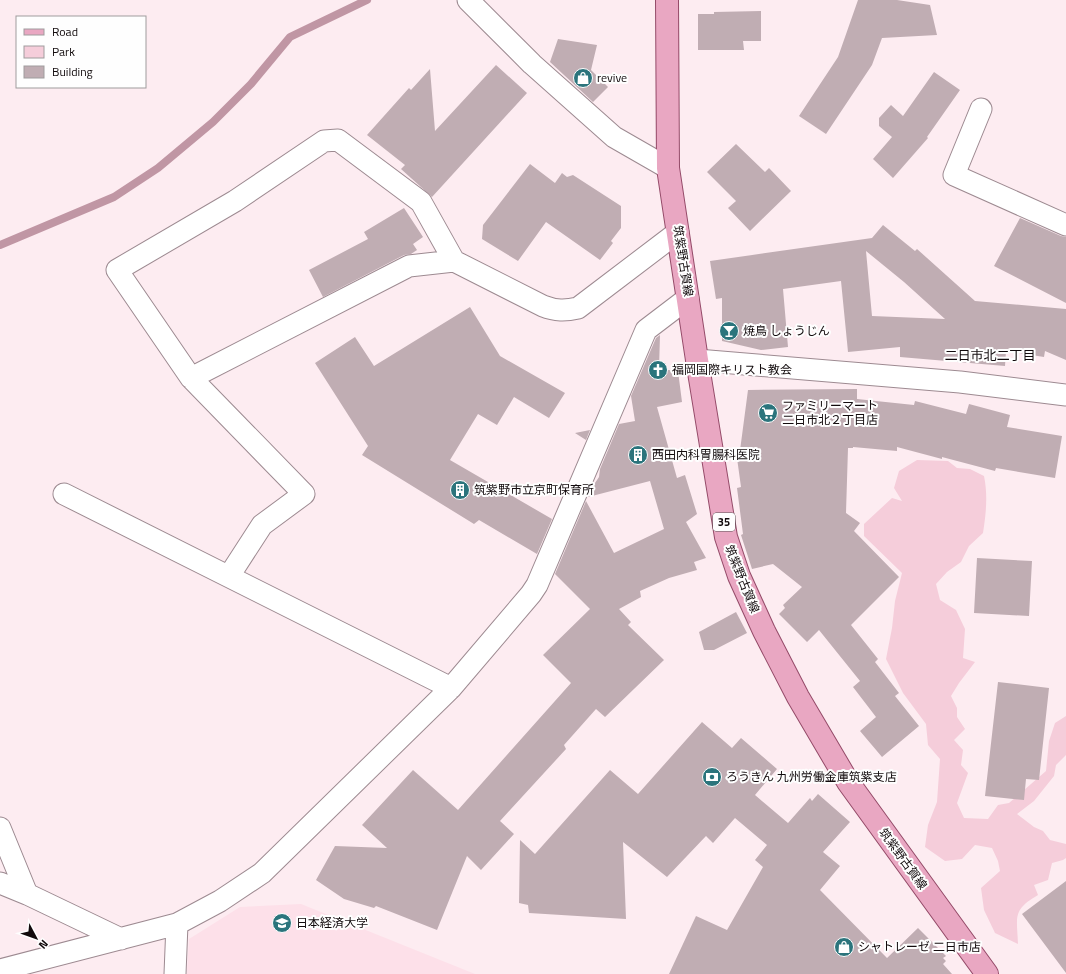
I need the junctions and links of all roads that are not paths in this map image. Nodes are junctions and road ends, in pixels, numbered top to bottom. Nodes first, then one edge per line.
1 (468, 0) edge
2 (667, 0) edge
3 (981, 109) dead end
4 (668, 168) junction
5 (1066, 225) edge
6 (678, 232) junction
7 (454, 261) junction
8 (688, 298) junction
9 (697, 360) junction
10 (191, 378) junction
11 (1066, 395) edge
12 (64, 494) dead end
13 (229, 576) junction
14 (451, 688) junction
15 (0, 828) edge
16 (0, 883) edge
17 (27, 894) junction
18 (177, 924) junction
19 (121, 939) junction
20 (0, 970) edge
21 (175, 974) edge
22 (987, 974) edge

1 - 4 street
2 - 4 main road, 筑紫野古賀線 / 35
3 - 5 street
4 - 6 main road, 筑紫野古賀線 / 35
6 - 7 street
6 - 8 main road, 筑紫野古賀線 / 35
7 - 10 street
7 - 10 street
8 - 9 main road, 筑紫野古賀線 / 35
8 - 14 street
9 - 11 street
9 - 22 main road, 筑紫野古賀線 / 35
10 - 13 street
12 - 13 street
13 - 14 street
14 - 18 street
15 - 17 street
16 - 17 street
17 - 19 street
18 - 19 street
18 - 21 street
19 - 20 street

